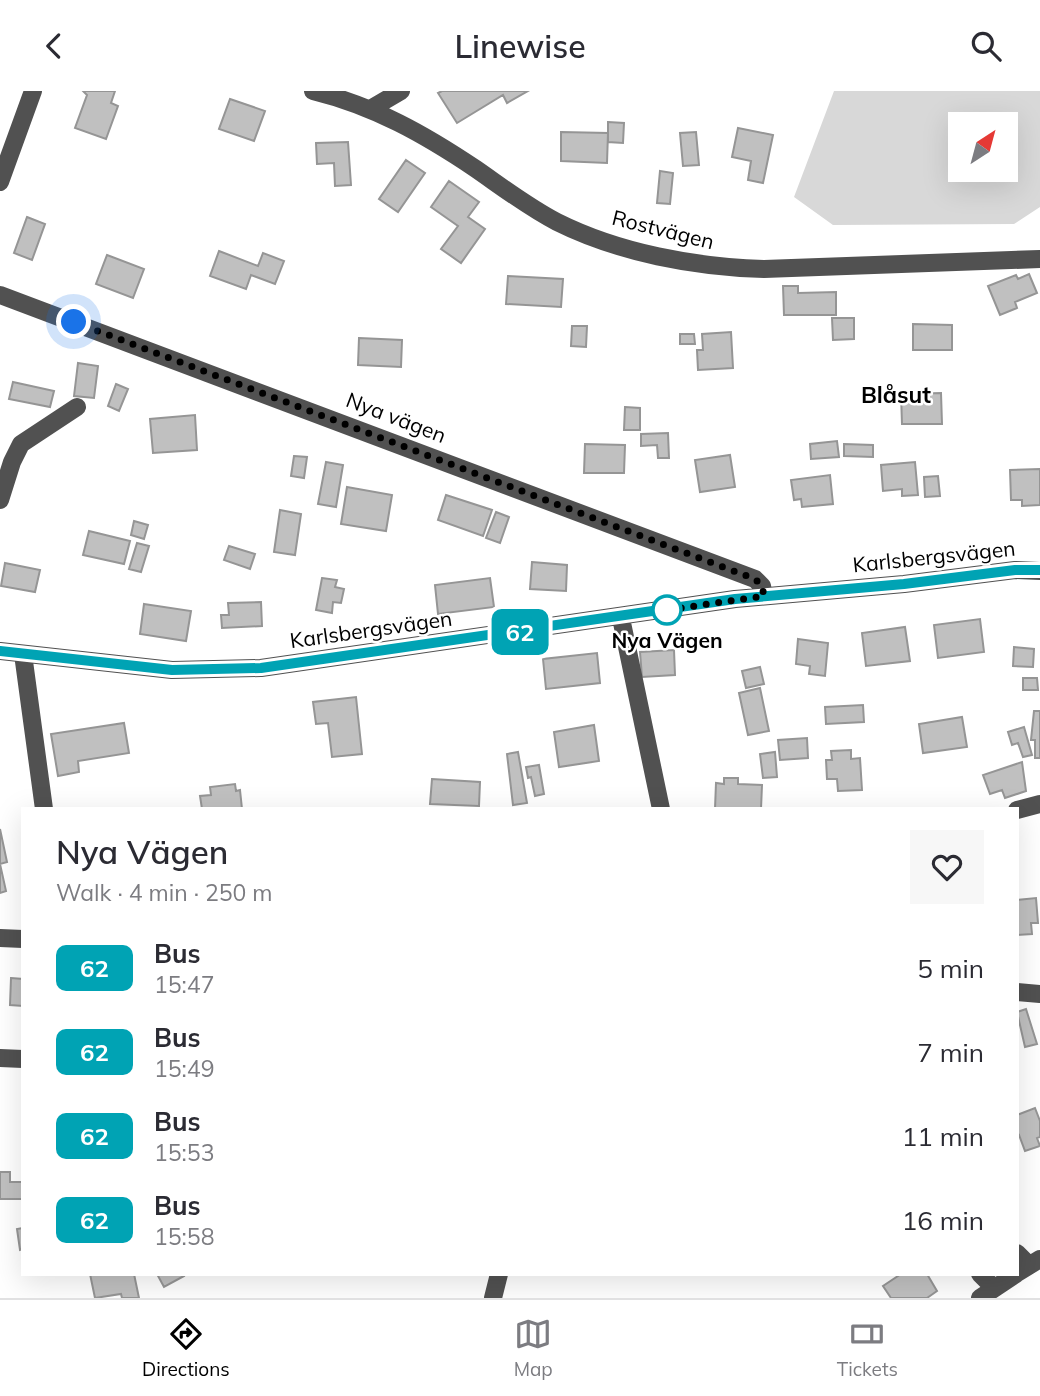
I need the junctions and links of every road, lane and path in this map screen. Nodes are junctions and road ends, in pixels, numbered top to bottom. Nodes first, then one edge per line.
1 (33, 91) edge
2 (313, 91) edge
3 (401, 91) edge
4 (372, 108) junction
5 (0, 182) edge
6 (1040, 259) edge
7 (0, 295) edge
8 (77, 407) dead end
9 (0, 500) edge
10 (1040, 571) edge
11 (764, 596) junction
12 (621, 618) junction
13 (0, 651) edge
14 (23, 655) junction
15 (1040, 804) edge
16 (44, 807) edge
17 (661, 807) edge
18 (1019, 809) edge
19 (0, 938) edge
20 (21, 939) edge
21 (1019, 992) edge
22 (1040, 994) edge
23 (0, 1058) edge
24 (21, 1059) edge
25 (499, 1276) edge
26 (981, 1276) edge
27 (1009, 1276) edge
28 (987, 1293) edge
29 (494, 1298) edge

1 - 5 street
2 - 4 street, Rostvägen
3 - 4 street
4 - 6 street, Rostvägen
7 - 11 street, Nya vägen
8 - 9 street
10 - 11 street, Karlsbergsvägen
11 - 12 street, Karlsbergsvägen
12 - 14 street, Karlsbergsvägen
12 - 17 street
13 - 14 street, Karlsbergsvägen
14 - 16 street
15 - 18 street
19 - 20 street
21 - 22 street
23 - 24 street
25 - 29 street
26 - 28 street
27 - 28 street

